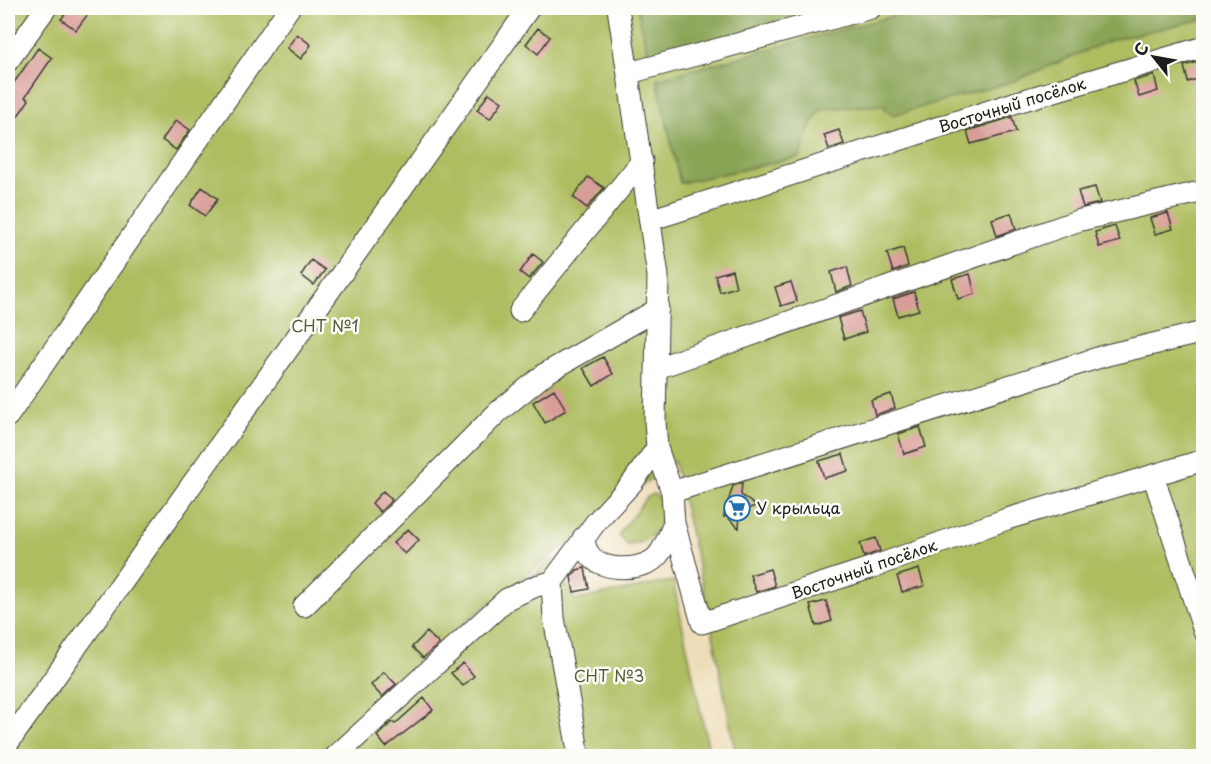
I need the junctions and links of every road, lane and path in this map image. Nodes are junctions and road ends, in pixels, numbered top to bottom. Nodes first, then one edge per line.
1 (46, 8) edge
2 (289, 8) edge
3 (529, 8) edge
4 (618, 8) edge
5 (871, 8) edge
6 (1203, 47) edge
7 (8, 61) edge
8 (629, 73) junction
9 (642, 161) junction
10 (1203, 191) edge
11 (650, 220) junction
12 (658, 309) junction
13 (520, 311) dead end
14 (1203, 332) edge
15 (657, 368) junction
16 (8, 416) edge
17 (657, 448) junction
18 (1203, 460) edge
19 (1153, 475) junction
20 (672, 492) junction
21 (674, 523) junction
22 (583, 538) junction
23 (552, 582) junction
24 (304, 606) dead end
25 (1203, 631) edge
26 (8, 743) edge
27 (336, 756) edge
28 (578, 756) edge

1 - 7 street
2 - 16 street
3 - 26 street
4 - 8 street, Восточный посёлок
5 - 8 street
6 - 11 street, Восточный посёлок
8 - 9 street, Восточный посёлок
9 - 11 street, Восточный посёлок
9 - 13 street
10 - 15 street
11 - 12 street, Восточный посёлок
12 - 15 street, Восточный посёлок
12 - 24 street
14 - 20 street
15 - 17 street, Восточный посёлок
17 - 20 street, Восточный посёлок
17 - 22 street
18 - 19 street, Восточный посёлок
19 - 21 street, Восточный посёлок
19 - 25 street
20 - 21 street, Восточный посёлок
21 - 22 street
22 - 23 street
23 - 27 street
23 - 28 street

